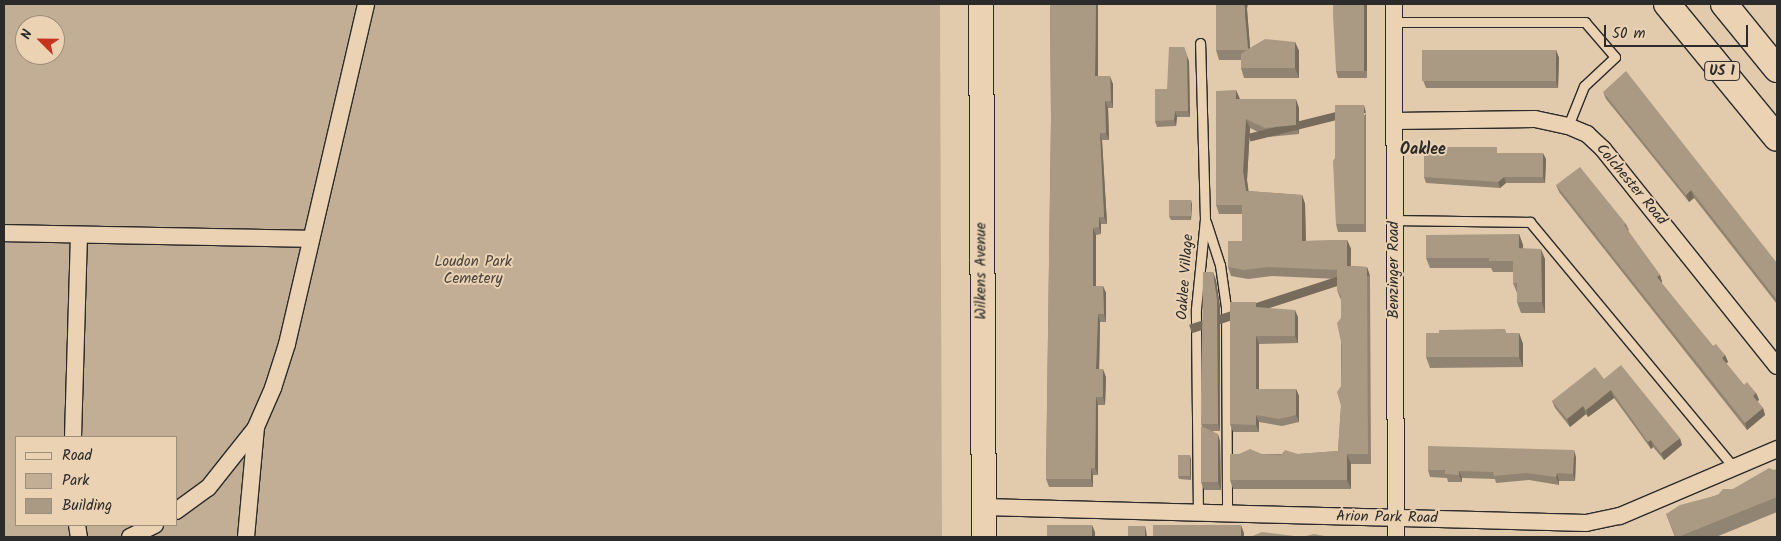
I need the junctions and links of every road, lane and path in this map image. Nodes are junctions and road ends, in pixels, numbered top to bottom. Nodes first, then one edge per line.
1 (366, 4) edge
2 (981, 4) edge
3 (1394, 4) edge
4 (1667, 4) edge
5 (1724, 4) edge
6 (1394, 22) junction
7 (1200, 43) dead end
8 (1777, 69) edge
9 (1394, 120) junction
10 (1568, 126) junction
11 (1777, 138) edge
12 (1205, 219) junction
13 (1395, 220) junction
14 (4, 233) edge
15 (79, 236) junction
16 (311, 239) junction
17 (1777, 366) edge
18 (256, 427) junction
19 (73, 436) edge
20 (1777, 450) edge
21 (1735, 469) junction
22 (983, 507) junction
23 (178, 510) edge
24 (1198, 513) junction
25 (1227, 514) junction
26 (1395, 518) junction
27 (152, 526) edge
28 (130, 537) edge
29 (246, 537) edge
30 (984, 537) edge
31 (1396, 537) edge

1 - 16 street
2 - 22 main road, Wilkens Avenue
3 - 6 street, Benzinger Road
4 - 11 main road, US 1
5 - 8 main road, US 1
6 - 9 street, Benzinger Road
6 - 10 lane
7 - 12 lane, Oaklee Village
9 - 10 street, Colchester Road
9 - 13 street, Benzinger Road
10 - 17 street, Colchester Road
12 - 24 lane, Oaklee Village
12 - 25 lane
13 - 21 lane
13 - 26 street, Benzinger Road
14 - 15 street
15 - 16 street
15 - 19 street
16 - 18 street
18 - 23 street
18 - 29 street
20 - 21 street, Arion Park Road
21 - 26 street, Arion Park Road
22 - 24 street, Arion Park Road
22 - 30 main road, Wilkens Avenue
24 - 25 street, Arion Park Road
25 - 26 street, Arion Park Road
26 - 31 street, Benzinger Road
27 - 28 street

